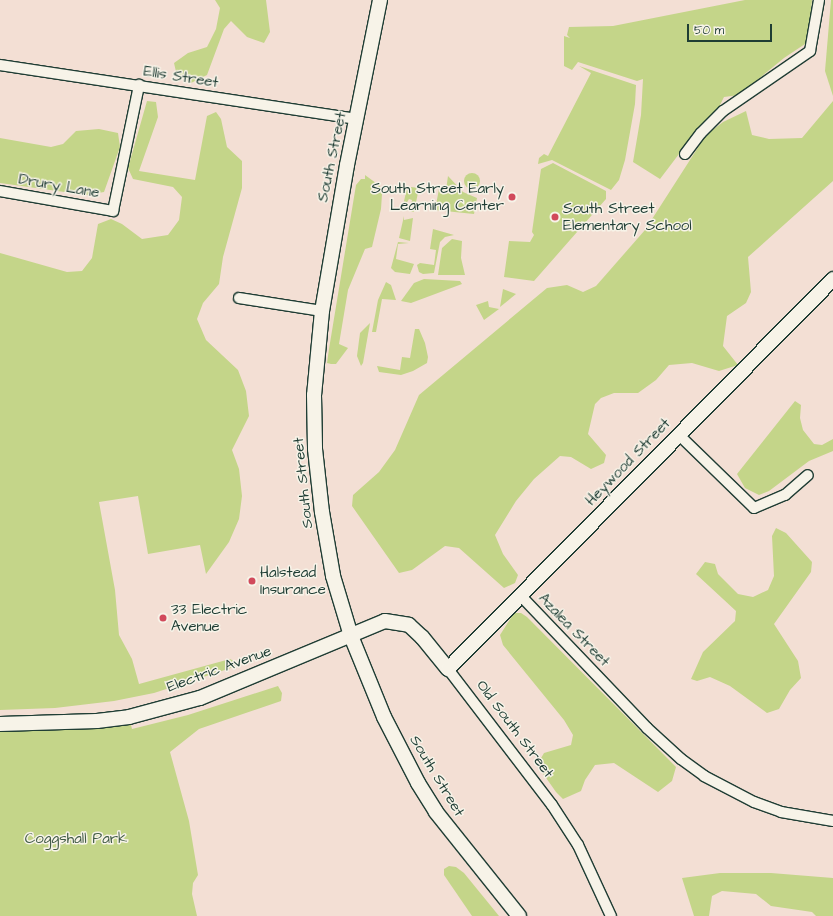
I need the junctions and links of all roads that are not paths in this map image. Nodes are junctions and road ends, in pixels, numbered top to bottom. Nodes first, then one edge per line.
1 (380, 0) edge
2 (819, 0) edge
3 (0, 65) edge
4 (139, 85) junction
5 (357, 119) junction
6 (685, 154) dead end
7 (0, 191) edge
8 (833, 279) edge
9 (239, 298) dead end
10 (322, 311) junction
11 (678, 434) junction
12 (808, 475) dead end
13 (520, 595) junction
14 (351, 636) junction
15 (448, 669) junction
16 (0, 724) edge
17 (833, 821) edge
18 (519, 916) edge
19 (611, 916) edge

1 - 5 main road, South Street
2 - 6 street
3 - 4 street, Ellis Street
4 - 5 street, Ellis Street
4 - 7 street, Drury Lane
5 - 10 main road, South Street
8 - 11 main road, Heywood Street
9 - 10 street
10 - 14 main road, South Street
11 - 12 street
11 - 13 main road, Heywood Street
13 - 15 main road, Heywood Street
13 - 17 street, Azalea Street
14 - 15 main road, Old South Street
14 - 16 main road, Electric Avenue
14 - 18 main road, South Street
15 - 19 street, Old South Street

